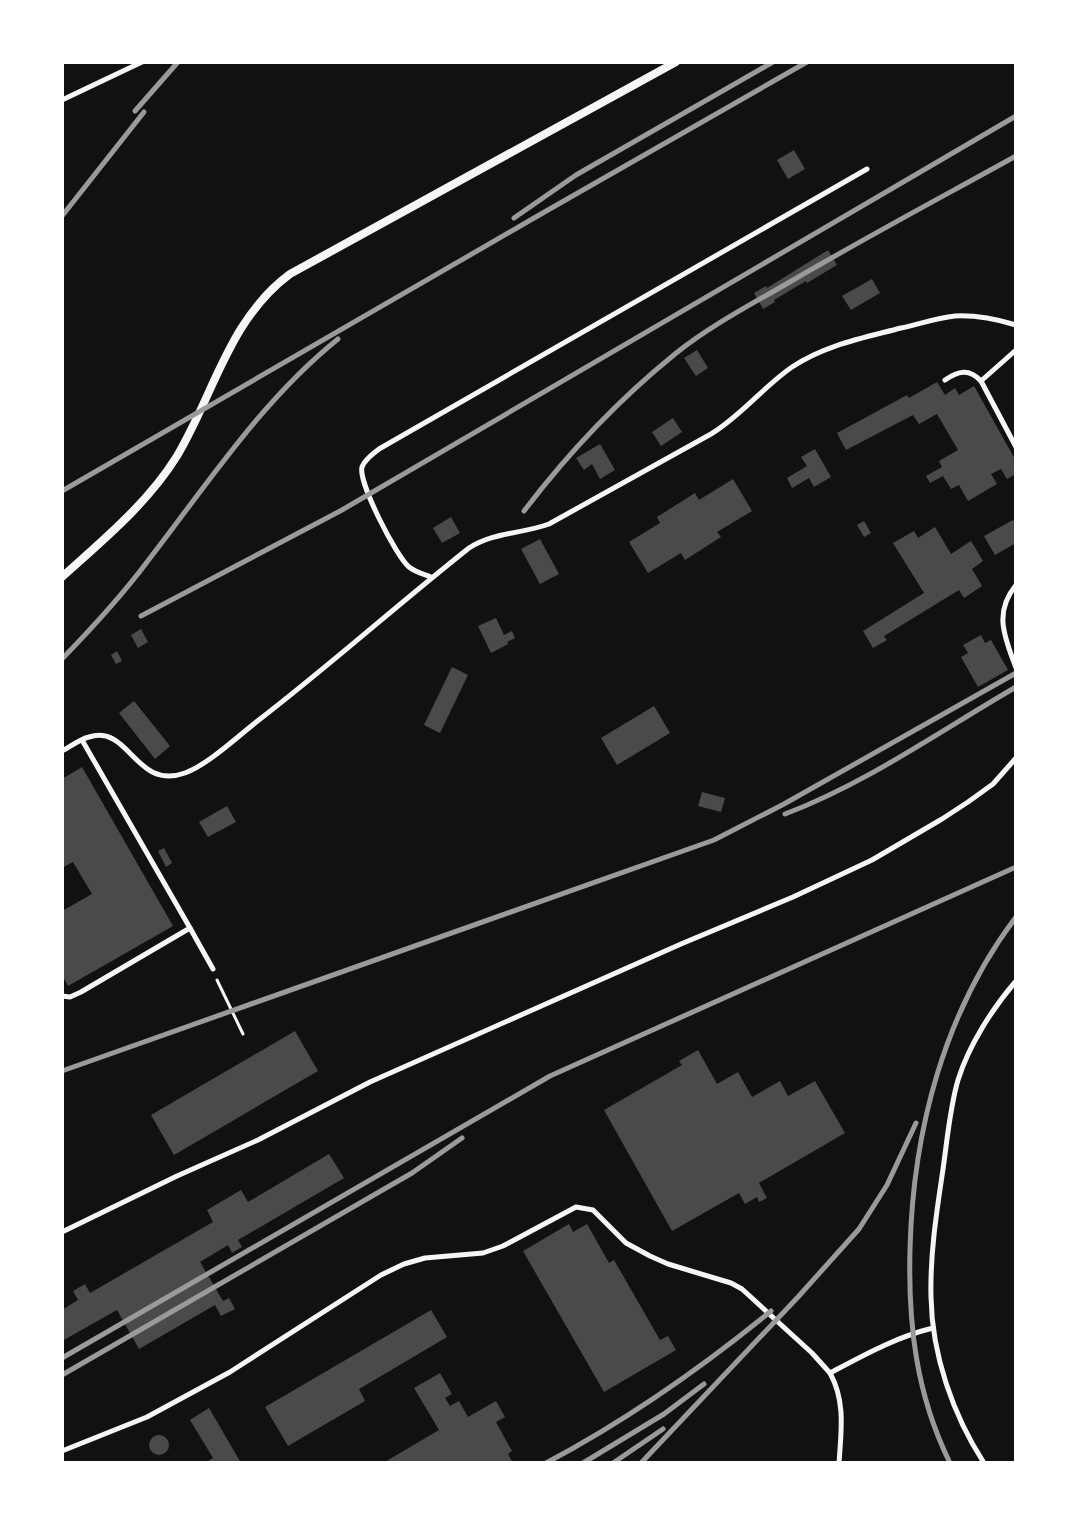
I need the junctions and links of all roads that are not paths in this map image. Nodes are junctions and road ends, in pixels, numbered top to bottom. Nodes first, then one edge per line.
1 (142, 62) edge
2 (676, 62) edge
3 (62, 100) edge
4 (867, 169) dead end
5 (1016, 325) edge
6 (1016, 350) edge
7 (945, 380) dead end
8 (981, 381) junction
9 (1016, 447) edge
10 (62, 577) edge
11 (432, 577) junction
12 (1016, 585) edge
13 (1016, 668) edge
14 (82, 740) junction
15 (62, 751) edge
16 (1016, 758) edge
17 (190, 928) junction
18 (213, 969) road end
19 (1016, 981) edge
20 (62, 996) edge
21 (62, 1232) edge
22 (933, 1328) junction
23 (830, 1373) junction
24 (62, 1451) edge
25 (839, 1463) edge
26 (984, 1463) edge

1 - 3 lane
2 - 10 street
4 - 11 lane
5 - 11 lane
6 - 8 lane
7 - 8 lane
8 - 9 lane
11 - 14 lane
12 - 13 lane
14 - 15 lane
14 - 17 lane
16 - 21 lane
17 - 18 lane
17 - 20 lane
19 - 22 lane
22 - 23 lane
22 - 26 lane
23 - 24 lane
23 - 25 lane

